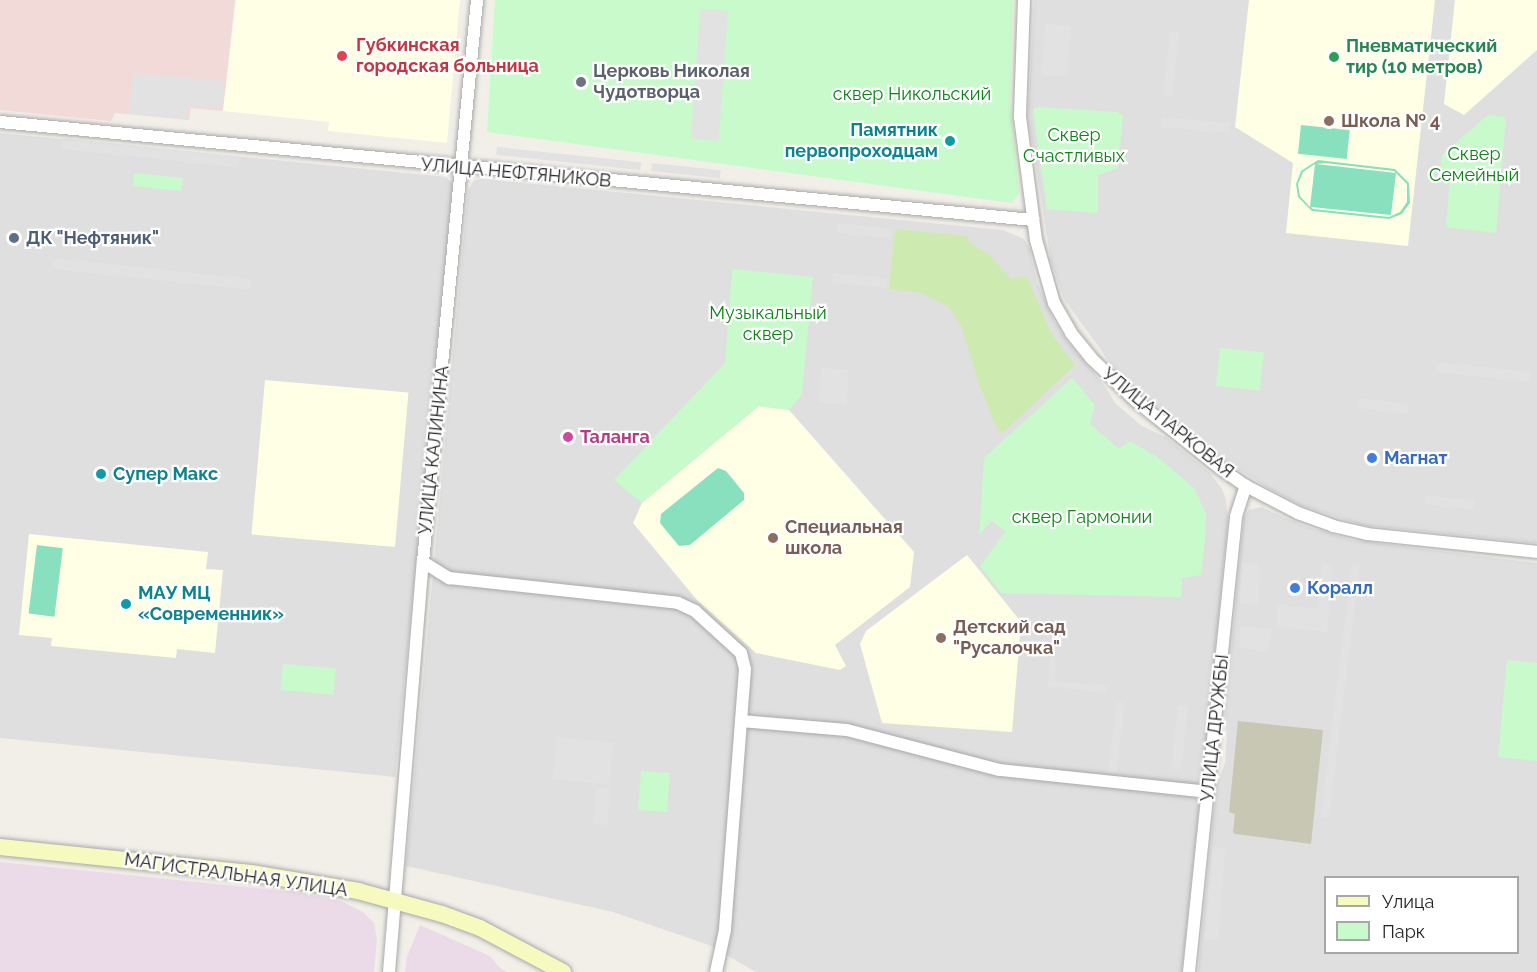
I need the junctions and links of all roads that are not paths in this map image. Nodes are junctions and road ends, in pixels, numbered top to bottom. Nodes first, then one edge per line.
1 (477, 0) edge
2 (1024, 0) edge
3 (0, 122) edge
4 (463, 168) junction
5 (1033, 220) junction
6 (1246, 486) junction
7 (1537, 552) edge
8 (423, 562) junction
9 (741, 721) junction
10 (1208, 792) junction
11 (0, 847) edge
12 (395, 900) junction
13 (389, 972) edge
14 (563, 972) edge
15 (716, 972) edge
16 (1189, 972) edge

1 - 4 street, УЛИЦА КАЛИНИНА
2 - 5 street, УЛИЦА ПАРКОВАЯ
3 - 4 street, УЛИЦА НЕФТЯНИКОВ
4 - 5 street, УЛИЦА НЕФТЯНИКОВ
4 - 8 street, УЛИЦА КАЛИНИНА
5 - 6 street, УЛИЦА ПАРКОВАЯ
6 - 7 street, УЛИЦА ПАРКОВАЯ
6 - 10 street, УЛИЦА ДРУЖБЫ
8 - 9 street
8 - 12 street, УЛИЦА КАЛИНИНА
9 - 10 street
9 - 15 street
10 - 16 street, УЛИЦА ДРУЖБЫ
11 - 12 main road, МАГИСТРАЛЬНАЯ УЛИЦА
12 - 13 street, УЛИЦА КАЛИНИНА
12 - 14 main road, МАГИСТРАЛЬНАЯ УЛИЦА

